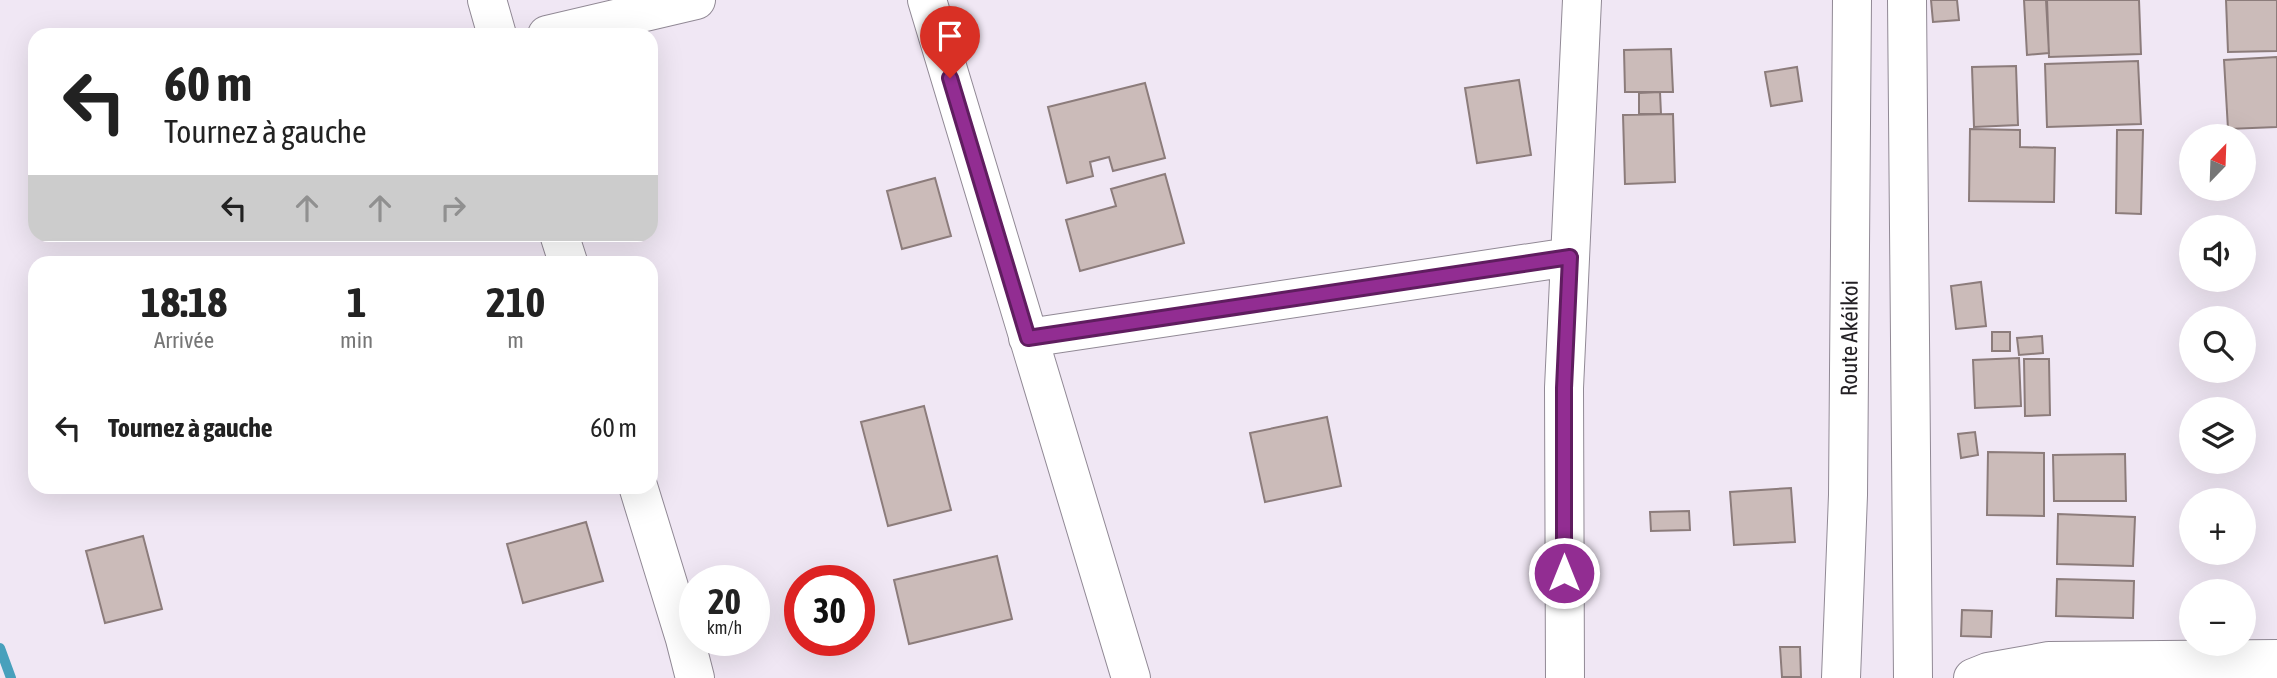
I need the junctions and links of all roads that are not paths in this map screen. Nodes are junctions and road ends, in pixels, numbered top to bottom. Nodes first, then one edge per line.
1 (487, 0) edge
2 (696, 0) edge
3 (927, 0) edge
4 (1582, 0) edge
5 (1852, 0) edge
6 (1907, 0) edge
7 (495, 28) edge
8 (577, 28) edge
9 (1570, 257) junction
10 (1028, 338) junction
11 (640, 494) edge
12 (2277, 659) edge
13 (695, 678) edge
14 (1130, 678) edge
15 (1565, 678) edge
16 (1841, 678) edge
17 (1913, 678) edge
18 (1973, 678) edge

1 - 7 street
2 - 8 street
3 - 10 street
4 - 9 street
5 - 16 street, Route Akéikoi
6 - 17 street
9 - 10 street
9 - 15 street
10 - 14 street
11 - 13 street
12 - 18 street

